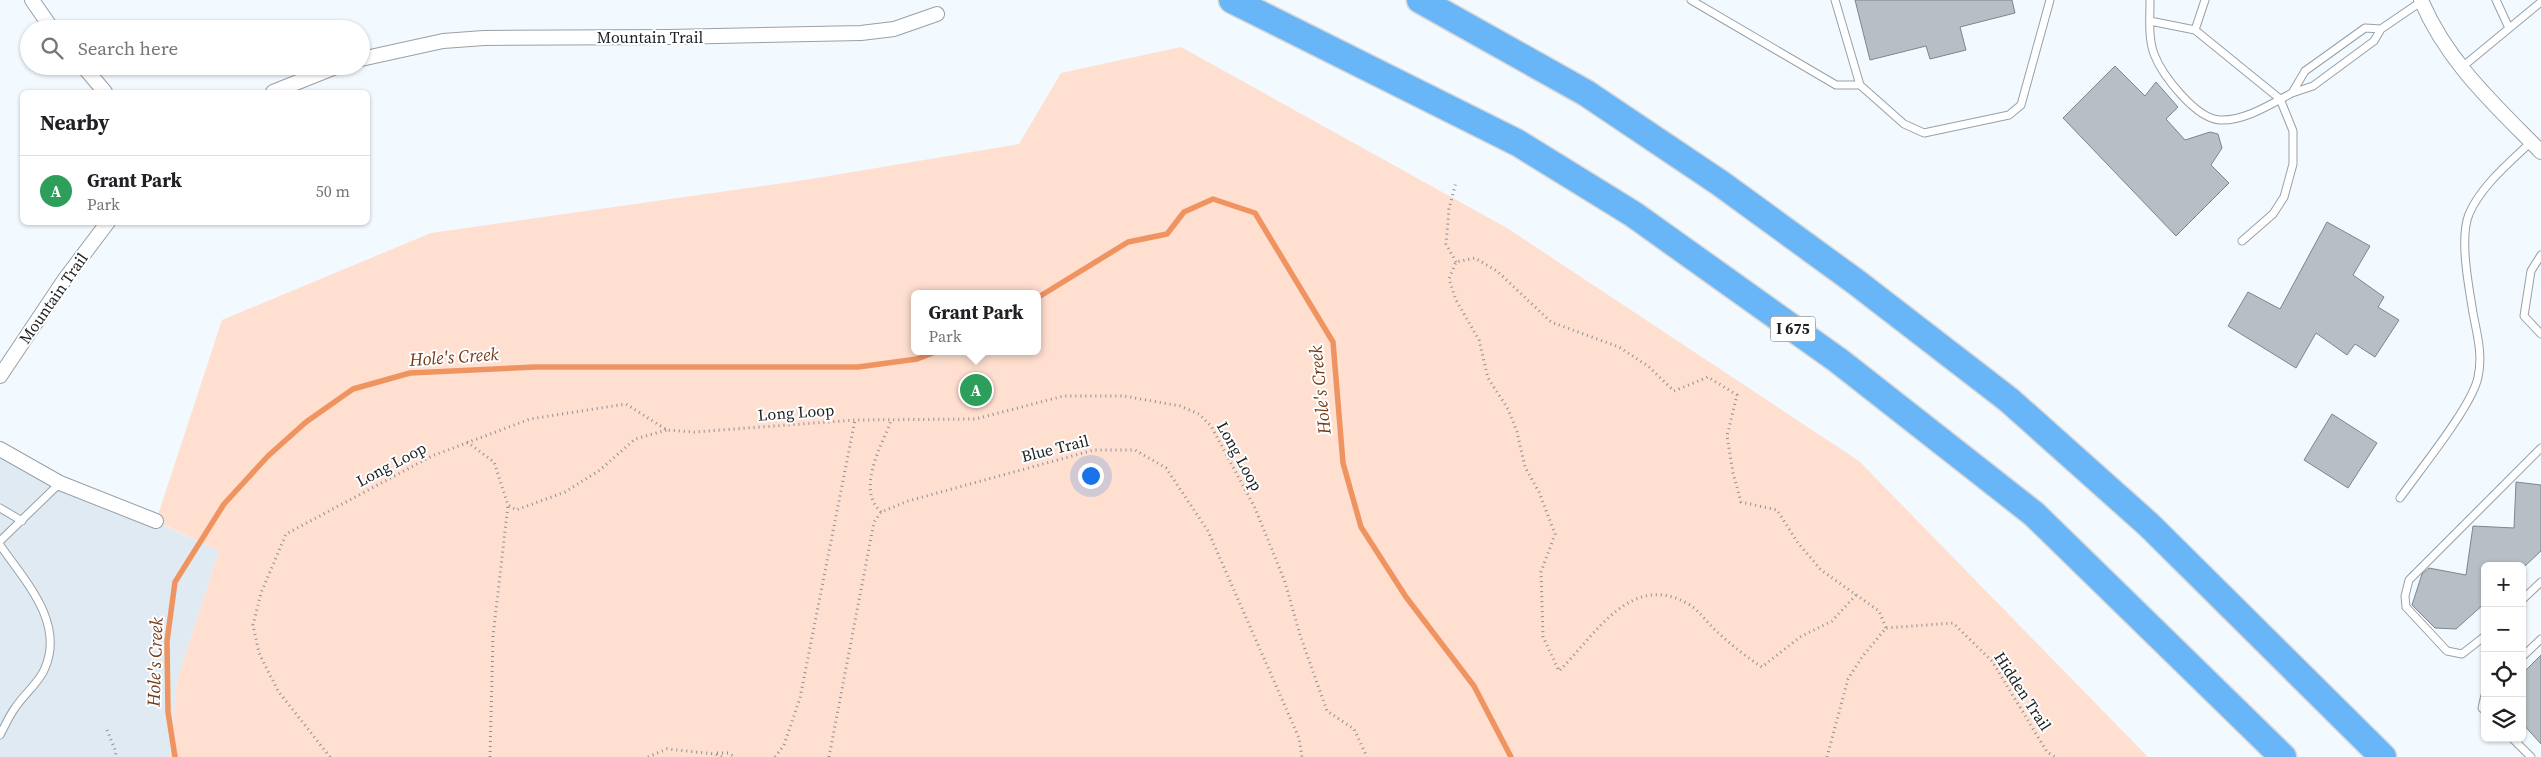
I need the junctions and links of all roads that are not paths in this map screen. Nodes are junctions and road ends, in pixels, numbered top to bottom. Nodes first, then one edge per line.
1 (32, 0) edge
2 (1232, 0) edge
3 (1420, 0) edge
4 (1691, 0) edge
5 (1835, 0) edge
6 (2050, 0) edge
7 (2150, 0) edge
8 (2205, 0) edge
9 (2496, 0) edge
10 (2422, 1) edge
11 (2541, 2) edge
12 (937, 14) dead end
13 (46, 20) edge
14 (2150, 21) junction
15 (2510, 28) junction
16 (2381, 29) junction
17 (2195, 30) junction
18 (370, 57) edge
19 (2461, 68) junction
20 (91, 75) edge
21 (316, 75) edge
22 (1860, 85) junction
23 (103, 90) edge
24 (278, 90) edge
25 (2292, 93) junction
26 (2280, 99) junction
27 (2536, 147) edge
28 (106, 225) edge
29 (2242, 241) dead end
30 (2541, 255) edge
31 (2541, 334) edge
32 (0, 376) edge
33 (2541, 448) edge
34 (0, 449) edge
35 (60, 483) junction
36 (2400, 498) dead end
37 (0, 508) edge
38 (22, 521) junction
39 (156, 521) dead end
40 (0, 541) edge
41 (0, 545) edge
42 (2541, 582) edge
43 (2526, 596) edge
44 (2481, 639) edge
45 (2541, 639) edge
46 (2526, 654) edge
47 (0, 734) edge
48 (2516, 742) edge
49 (2283, 757) edge
50 (2383, 757) edge
51 (2531, 757) edge

1 - 13 street
2 - 49 highway, I 675
3 - 50 highway
4 - 22 lane
5 - 22 lane
6 - 22 lane
7 - 14 lane
8 - 17 lane
9 - 15 lane
10 - 16 lane
10 - 19 street
11 - 15 lane
12 - 18 street, Mountain Trail
14 - 17 lane
14 - 26 lane
15 - 19 lane
16 - 25 lane
16 - 25 lane
17 - 26 lane
19 - 27 street
20 - 23 street
21 - 24 street
25 - 26 lane
26 - 29 lane
27 - 36 lane
28 - 32 street, Mountain Trail
30 - 31 lane
33 - 44 lane
34 - 35 street
35 - 38 lane
35 - 39 street
37 - 38 lane
38 - 40 lane
41 - 47 lane
42 - 43 lane
45 - 46 lane
48 - 51 lane

